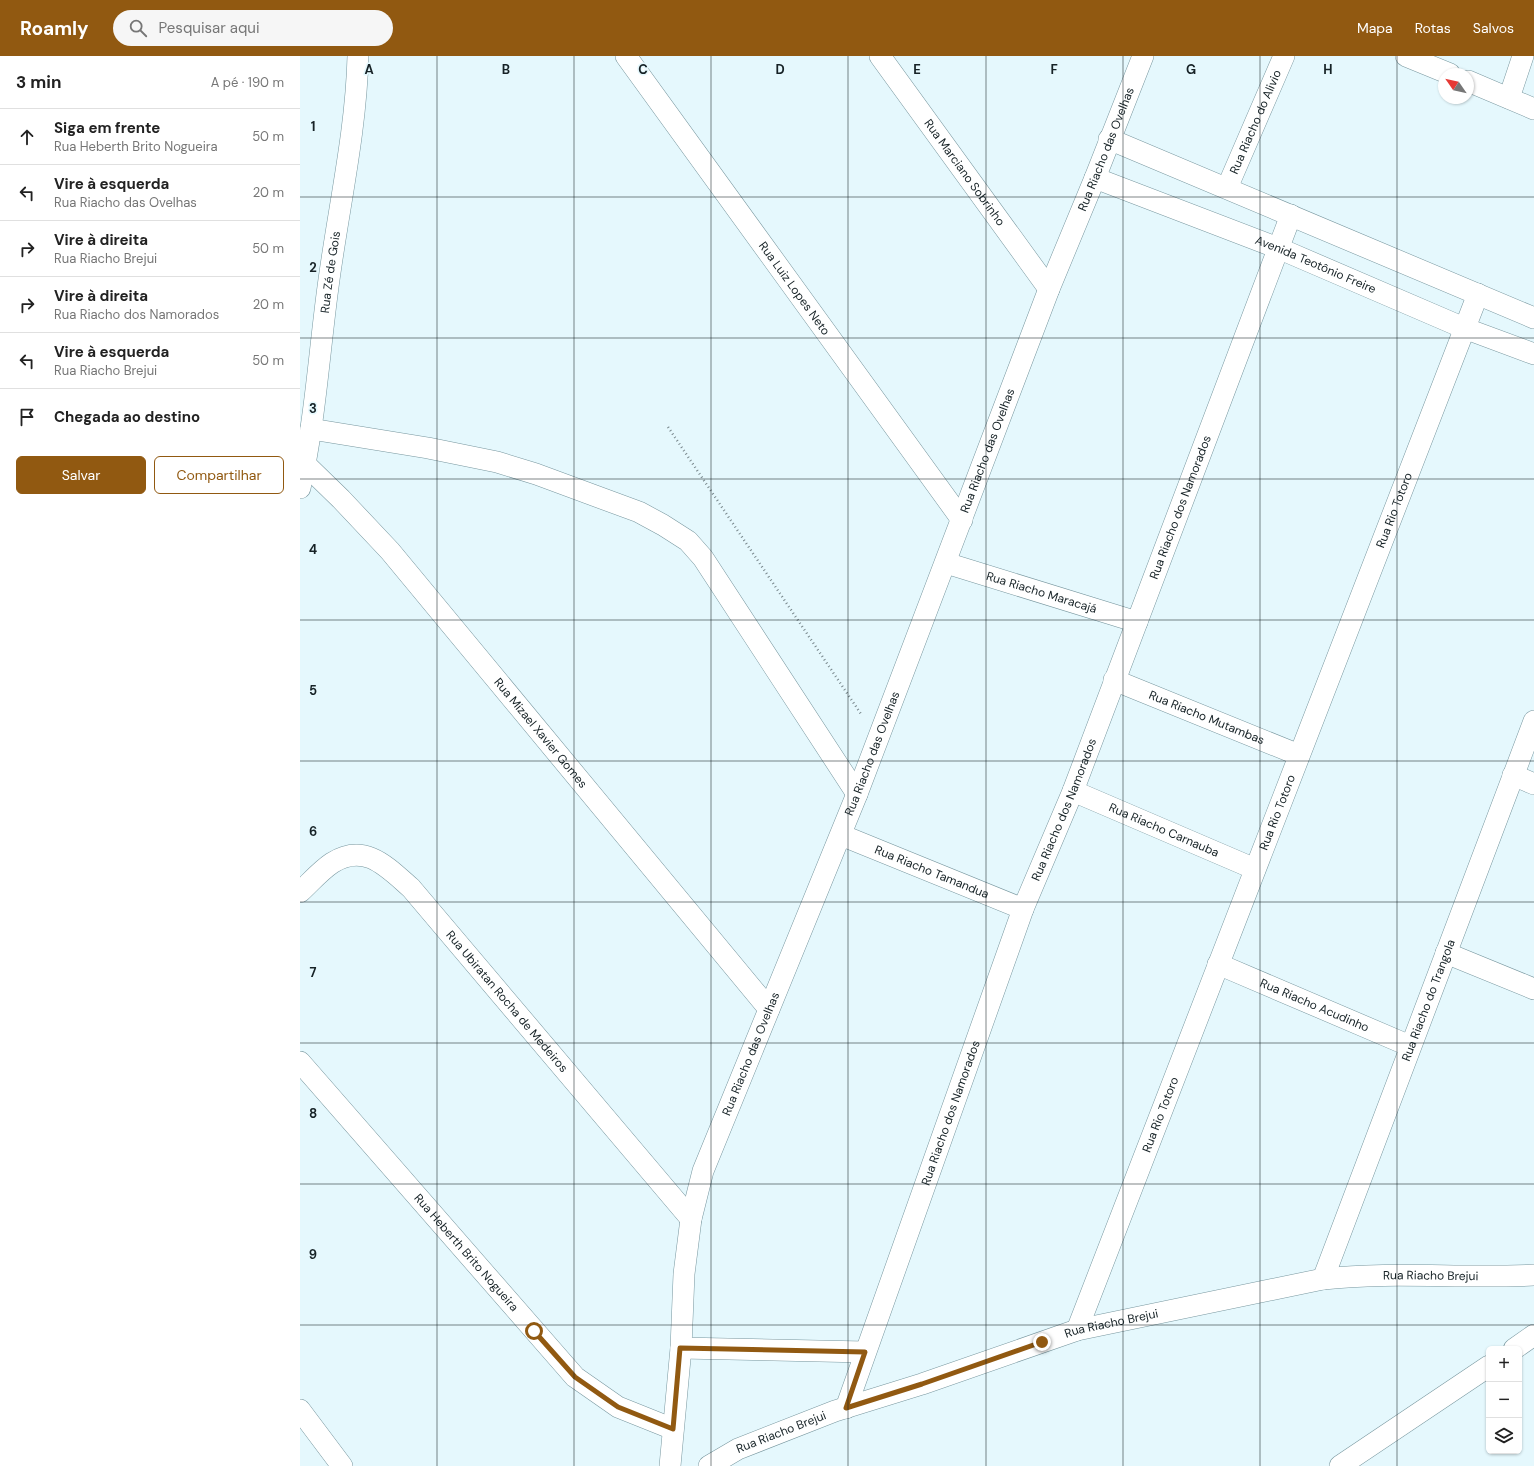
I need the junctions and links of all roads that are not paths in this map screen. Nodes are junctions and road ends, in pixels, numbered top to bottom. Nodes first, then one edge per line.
1 (358, 56) edge
2 (626, 56) edge
3 (880, 56) edge
4 (1143, 56) edge
5 (1284, 56) edge
6 (1406, 56) edge
7 (1523, 56) edge
8 (1438, 69) edge
9 (1474, 83) edge
10 (1509, 98) junction
11 (1534, 109) edge
12 (1109, 139) junction
13 (1095, 178) junction
14 (1227, 188) junction
15 (1291, 214) junction
16 (1278, 248) junction
17 (1049, 289) junction
18 (1478, 294) junction
19 (1534, 318) edge
20 (1464, 328) junction
21 (1534, 354) edge
22 (311, 429) junction
23 (305, 464) junction
24 (300, 488) edge
25 (962, 520) junction
26 (946, 563) junction
27 (1137, 622) junction
28 (1114, 680) junction
29 (1534, 721) edge
30 (1299, 755) junction
31 (1513, 775) junction
32 (1534, 784) edge
33 (1073, 791) junction
34 (857, 794) junction
35 (841, 835) junction
36 (1255, 869) junction
37 (300, 892) edge
38 (1023, 909) junction
39 (1446, 953) junction
40 (1218, 964) junction
41 (1534, 989) edge
42 (769, 1009) junction
43 (1410, 1046) junction
44 (300, 1062) edge
45 (691, 1219) junction
46 (1534, 1275) edge
47 (1323, 1278) junction
48 (1077, 1330) junction
49 (1534, 1335) edge
50 (1518, 1346) edge
51 (680, 1348) junction
52 (865, 1352) junction
53 (1486, 1368) edge
54 (846, 1408) junction
55 (300, 1410) edge
56 (673, 1429) junction
57 (342, 1466) edge
58 (670, 1466) edge
59 (709, 1466) edge
60 (1340, 1466) edge

1 - 22 street, Rua Zé de Gois
2 - 25 street, Rua Luiz Lopes Neto
3 - 17 street, Rua Marciano Sobrinho
4 - 12 street, Rua Riacho das Ovelhas
5 - 14 street, Rua Riacho do Alivio
6 - 8 street
7 - 10 street
9 - 10 street
10 - 11 street
12 - 13 street, Rua Riacho das Ovelhas
12 - 14 street
13 - 16 street, Avenida Teotônio Freire
13 - 17 street, Rua Riacho das Ovelhas
14 - 15 street
15 - 16 street, Rua Riacho dos Namorados
15 - 18 street
16 - 20 street, Avenida Teotônio Freire
16 - 27 street, Rua Riacho dos Namorados
17 - 25 street, Rua Riacho das Ovelhas
18 - 19 street
18 - 20 street, Rua Rio Totoro
20 - 21 street, Avenida Teotônio Freire
20 - 30 street, Rua Rio Totoro
22 - 23 street, Rua Zé de Gois
22 - 34 street
23 - 24 street, Rua Zé de Gois
23 - 42 street, Rua Mizael Xavier Gomes
25 - 26 street, Rua Riacho das Ovelhas
26 - 27 street, Rua Riacho Maracajá
26 - 34 street, Rua Riacho das Ovelhas
27 - 28 street, Rua Riacho dos Namorados
28 - 30 street, Rua Riacho Mutambas
28 - 33 street, Rua Riacho dos Namorados
29 - 31 street, Rua Riacho do Trangola
30 - 36 street, Rua Rio Totoro
31 - 32 street
31 - 39 street, Rua Riacho do Trangola
33 - 36 street, Rua Riacho Carnauba
33 - 38 street, Rua Riacho dos Namorados
34 - 35 street, Rua Riacho das Ovelhas
35 - 38 street, Rua Riacho Tamandua
35 - 42 street, Rua Riacho das Ovelhas
36 - 40 street, Rua Rio Totoro
37 - 45 street, Rua Ubiratan Rocha de Medeiros
38 - 52 street, Rua Riacho dos Namorados
39 - 41 street
39 - 43 street, Rua Riacho do Trangola
40 - 43 street, Rua Riacho Acudinho
40 - 48 street, Rua Rio Totoro
42 - 45 street, Rua Riacho das Ovelhas
43 - 47 street, Rua Riacho do Trangola
44 - 56 street, Rua Heberth Brito Nogueira
45 - 51 street, Rua Riacho das Ovelhas
46 - 47 street, Rua Riacho Brejui
47 - 48 street, Rua Riacho Brejui
48 - 54 street, Rua Riacho Brejui
49 - 50 street
51 - 52 street
51 - 56 street, Rua Riacho das Ovelhas
52 - 54 street, Rua Riacho dos Namorados
53 - 60 street
54 - 59 street, Rua Riacho Brejui
55 - 57 street
56 - 58 street, Rua Riacho das Ovelhas

